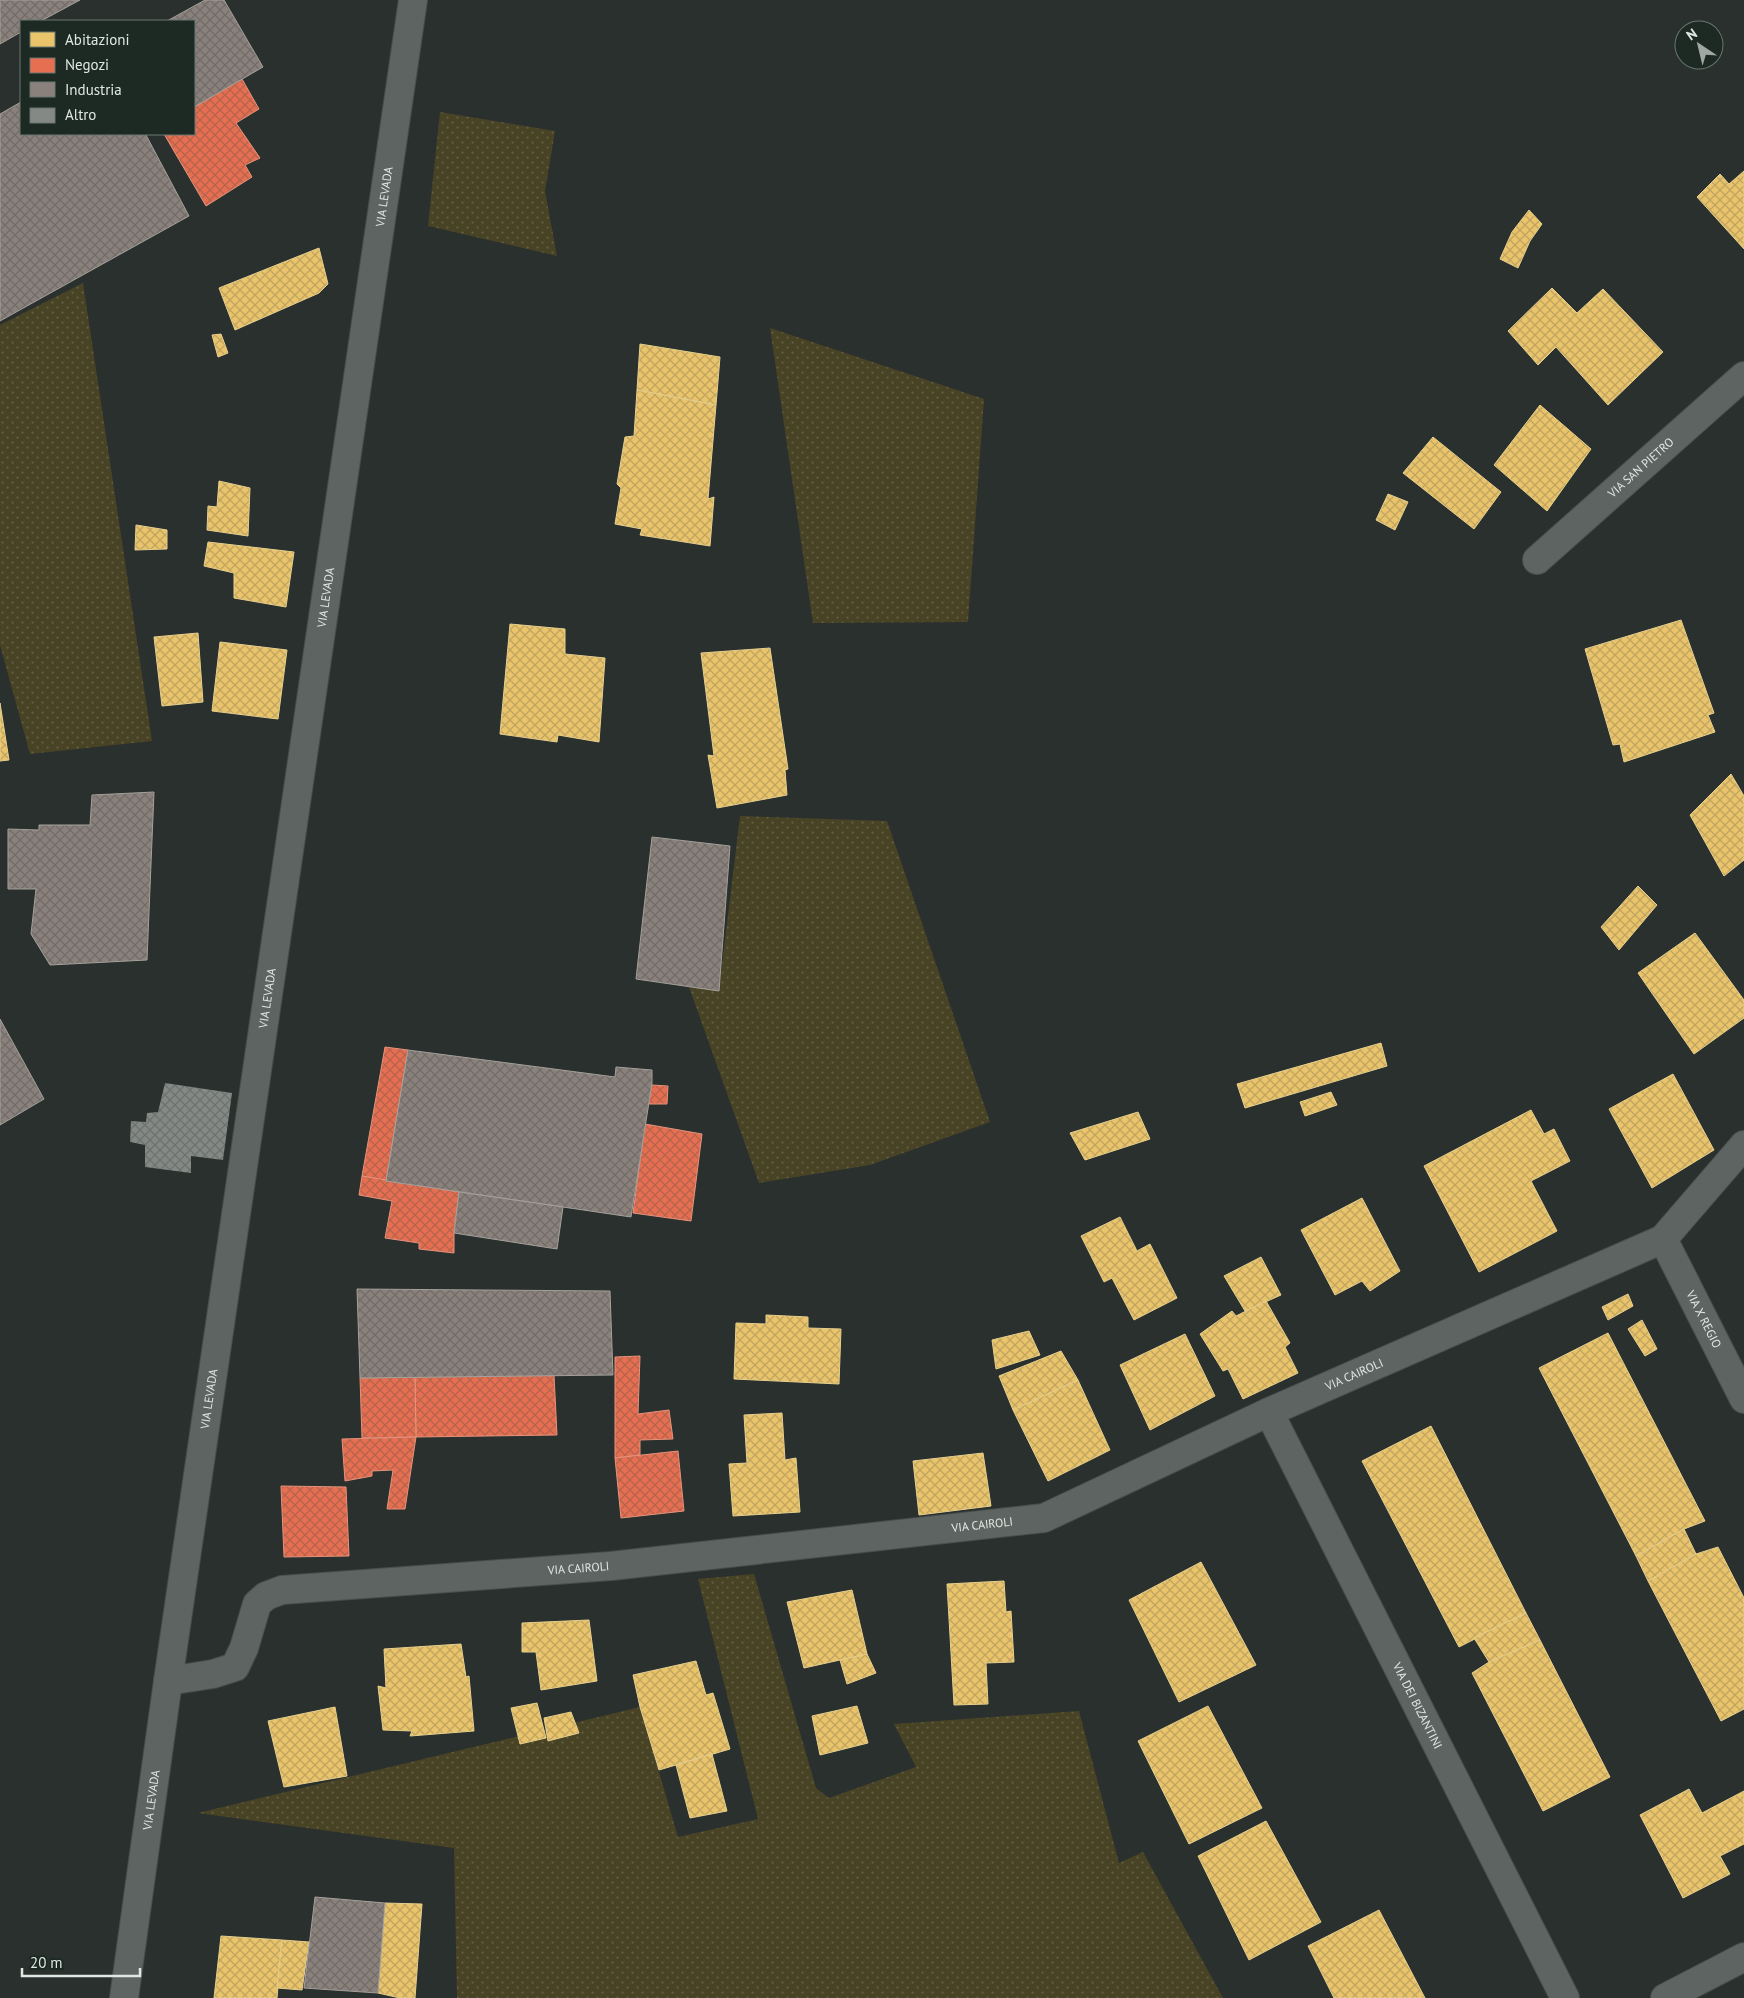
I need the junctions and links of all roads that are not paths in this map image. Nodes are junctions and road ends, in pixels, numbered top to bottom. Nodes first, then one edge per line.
1 (413, 0) edge
2 (1744, 376) edge
3 (1537, 560) dead end
4 (1744, 1145) edge
5 (1663, 1239) junction
6 (1744, 1399) edge
7 (1269, 1412) junction
8 (168, 1681) junction
9 (1744, 1957) edge
10 (124, 1998) edge
11 (1566, 1998) edge
12 (1665, 1998) edge

1 - 8 street, VIA LEVADA
2 - 3 street, VIA SAN PIETRO
4 - 5 street, VIA CAIROLI
5 - 6 street, VIA X REGIO
5 - 7 street, VIA CAIROLI
7 - 8 street, VIA CAIROLI
7 - 11 street, VIA DEI BIZANTINI
8 - 10 street, VIA LEVADA
9 - 12 street

